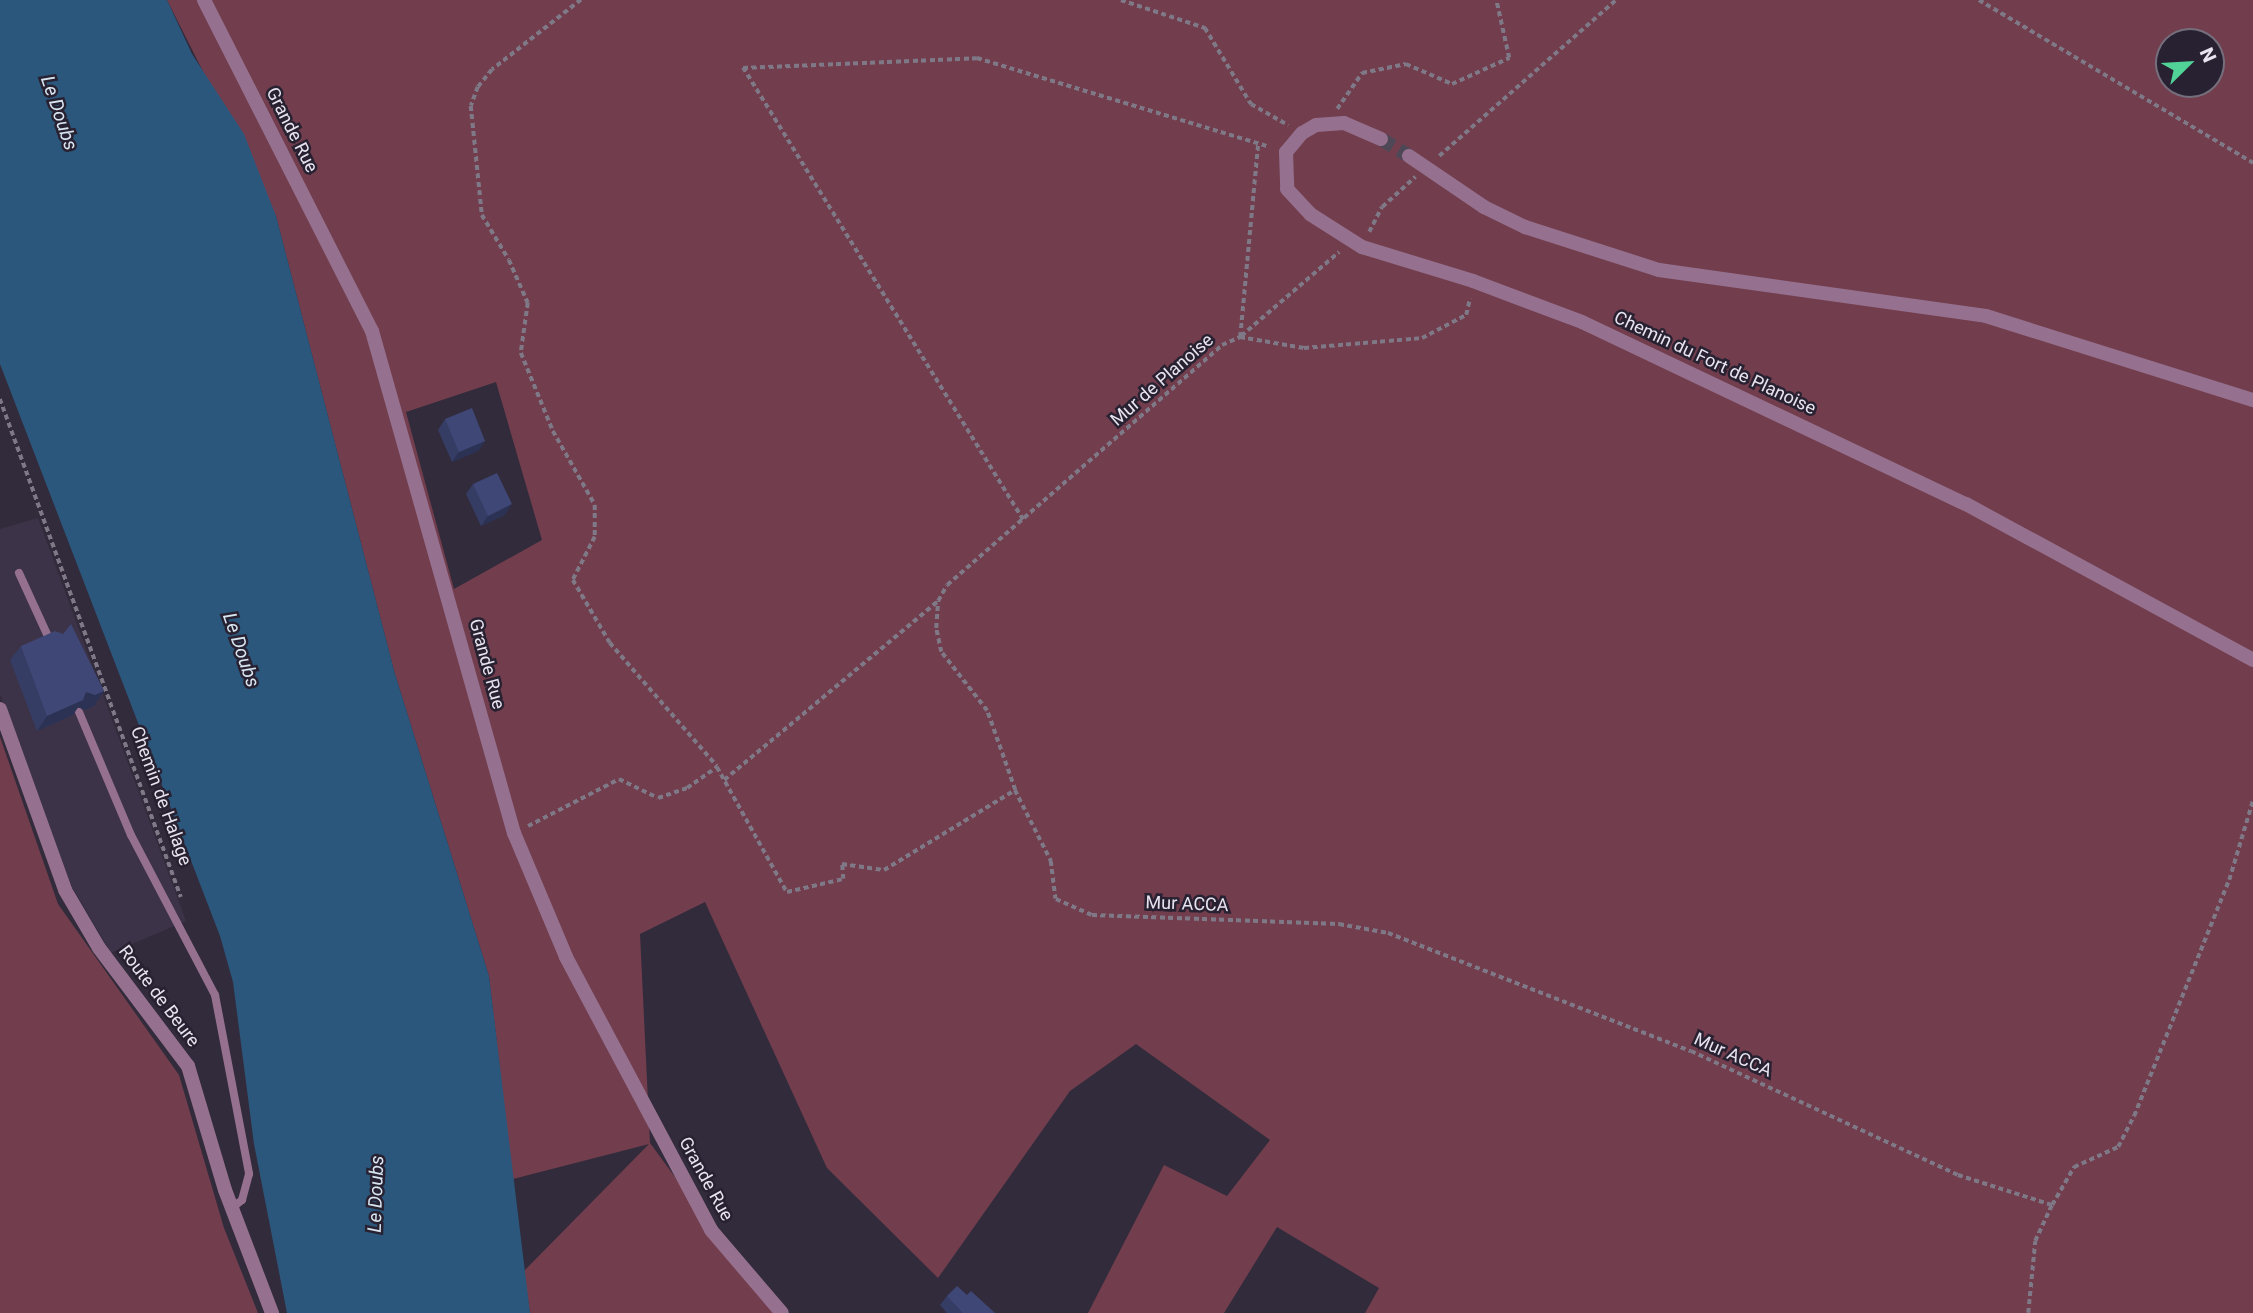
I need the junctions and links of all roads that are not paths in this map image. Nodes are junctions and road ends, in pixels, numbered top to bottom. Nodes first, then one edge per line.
1 (204, 0) edge
2 (1381, 139) tunnel mouth
3 (1409, 156) tunnel mouth
4 (2253, 400) edge
5 (19, 573) dead end
6 (51, 643) edge
7 (2253, 660) edge
8 (0, 709) edge
9 (79, 712) edge
10 (232, 1208) junction
11 (272, 1313) edge
12 (782, 1313) edge

1 - 12 street, Grande Rue
2 - 7 street, Chemin du Fort de Planoise
3 - 4 street
5 - 6 lane
8 - 10 street, Route de Beure
9 - 10 lane
10 - 11 street, Route de Beure

